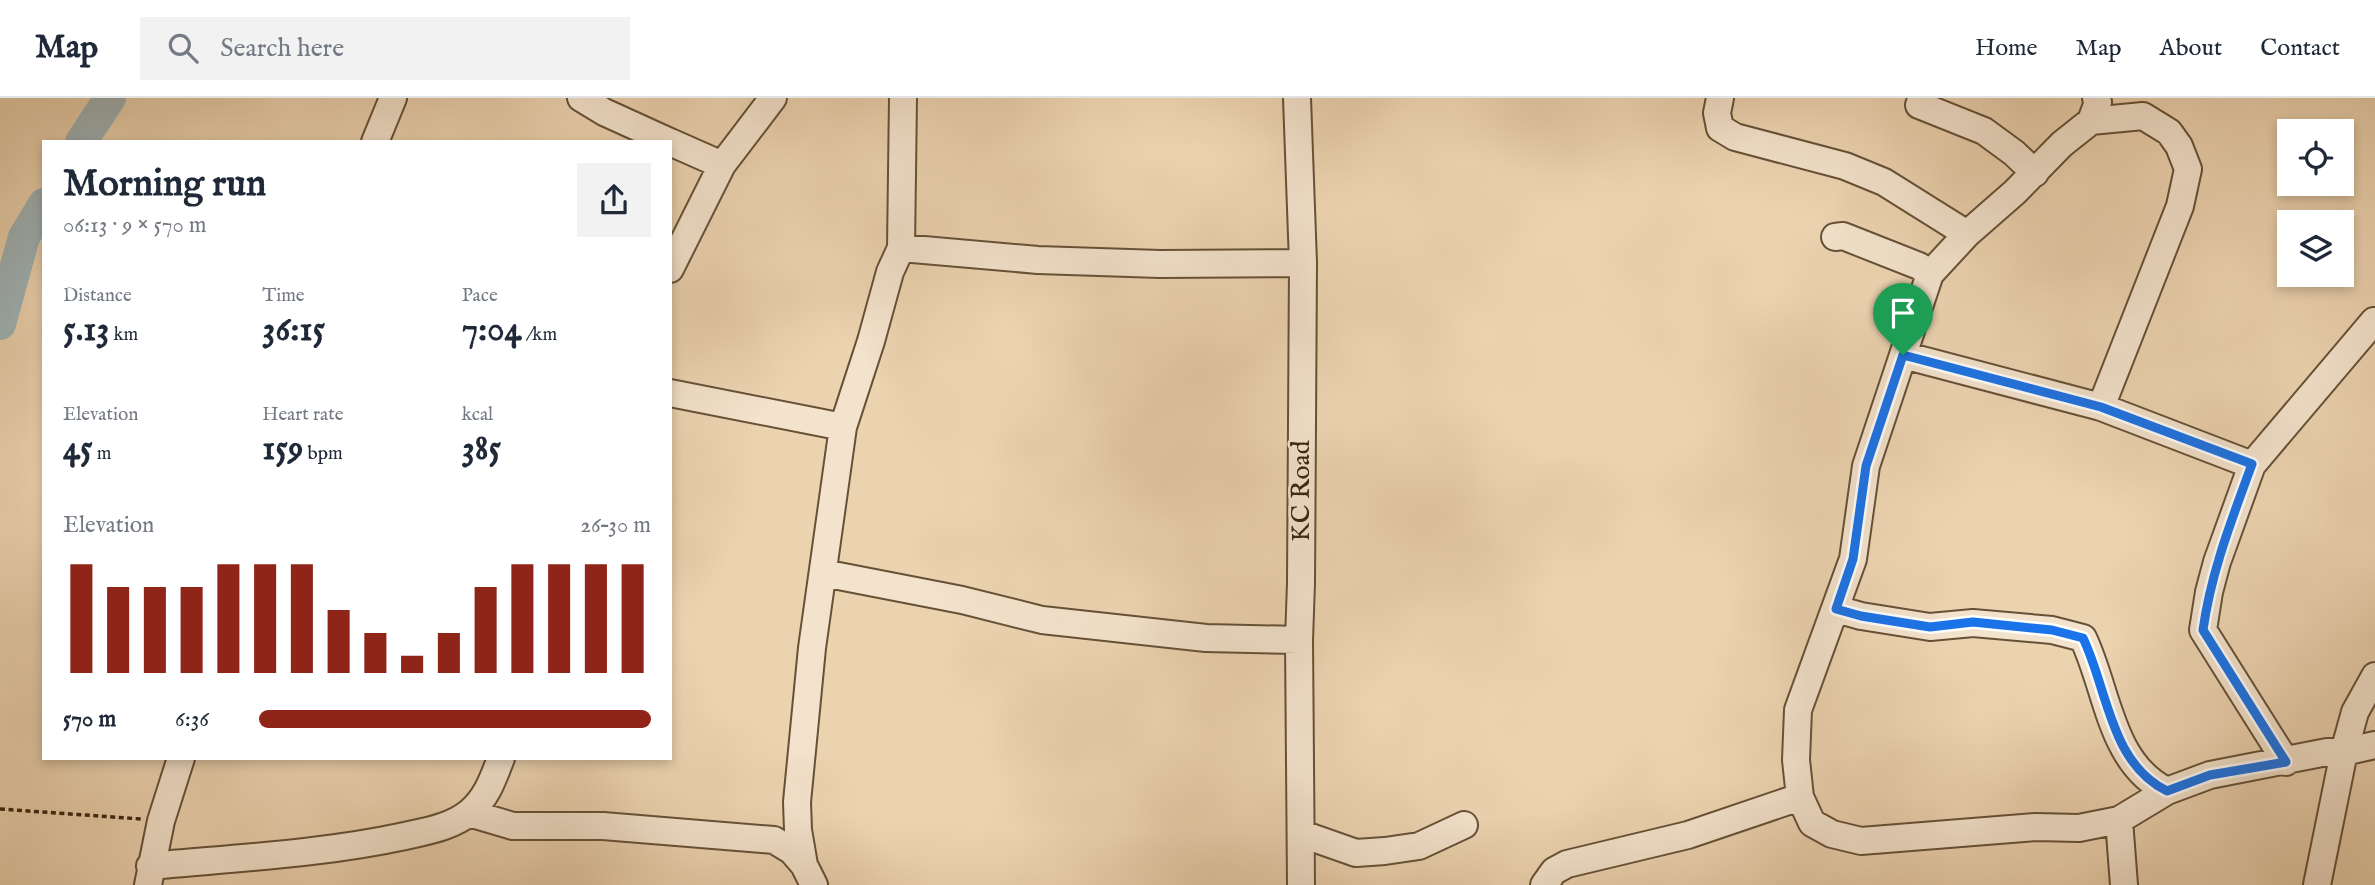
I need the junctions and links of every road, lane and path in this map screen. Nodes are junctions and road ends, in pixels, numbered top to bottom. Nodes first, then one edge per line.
1 (393, 98) edge
2 (581, 98) edge
3 (774, 98) edge
4 (903, 98) edge
5 (1297, 98) edge
6 (1720, 98) edge
7 (1919, 105) dead end
8 (2094, 109) edge
9 (377, 140) edge
10 (666, 140) edge
11 (672, 143) edge
12 (722, 165) junction
13 (2035, 173) junction
14 (1967, 234) junction
15 (1835, 237) dead end
16 (901, 248) junction
17 (1303, 263) junction
18 (672, 265) edge
19 (1930, 274) junction
20 (2374, 321) edge
21 (1903, 355) junction
22 (672, 393) edge
23 (2101, 407) junction
24 (843, 427) junction
25 (2252, 464) junction
26 (824, 573) junction
27 (1836, 609) junction
28 (1299, 640) junction
29 (2375, 676) edge
30 (2375, 745) edge
31 (2344, 752) junction
32 (180, 760) edge
33 (501, 760) edge
34 (2286, 762) junction
35 (2167, 791) junction
36 (1800, 797) junction
37 (0, 809) edge
38 (469, 813) junction
39 (2119, 820) junction
40 (161, 821) junction
41 (1464, 825) dead end
42 (1302, 834) junction
43 (149, 875) edge
44 (809, 875) edge
45 (1301, 885) edge
46 (1544, 885) edge
47 (2124, 885) edge
48 (2317, 885) edge

1 - 9 street
2 - 10 street
3 - 12 street
4 - 16 street
5 - 17 street, KC Road
6 - 14 street
7 - 13 street
8 - 13 street
8 - 23 street
11 - 12 street
12 - 18 street
13 - 14 street
14 - 19 street
15 - 19 street
16 - 17 street
16 - 24 street
17 - 28 street, KC Road
19 - 21 street
20 - 25 street
21 - 23 street
21 - 27 street
22 - 24 street
23 - 25 street
24 - 26 street
25 - 34 street
26 - 28 street
26 - 44 street
27 - 35 street
27 - 36 street
28 - 42 street, KC Road
29 - 31 street
30 - 31 street
31 - 34 street
31 - 48 street
32 - 40 street
33 - 38 street
34 - 35 street
35 - 39 street
36 - 39 street
36 - 46 street
37 - 40 path
38 - 43 street
38 - 44 street
39 - 47 street
40 - 43 street
41 - 42 street
42 - 45 street, KC Road

